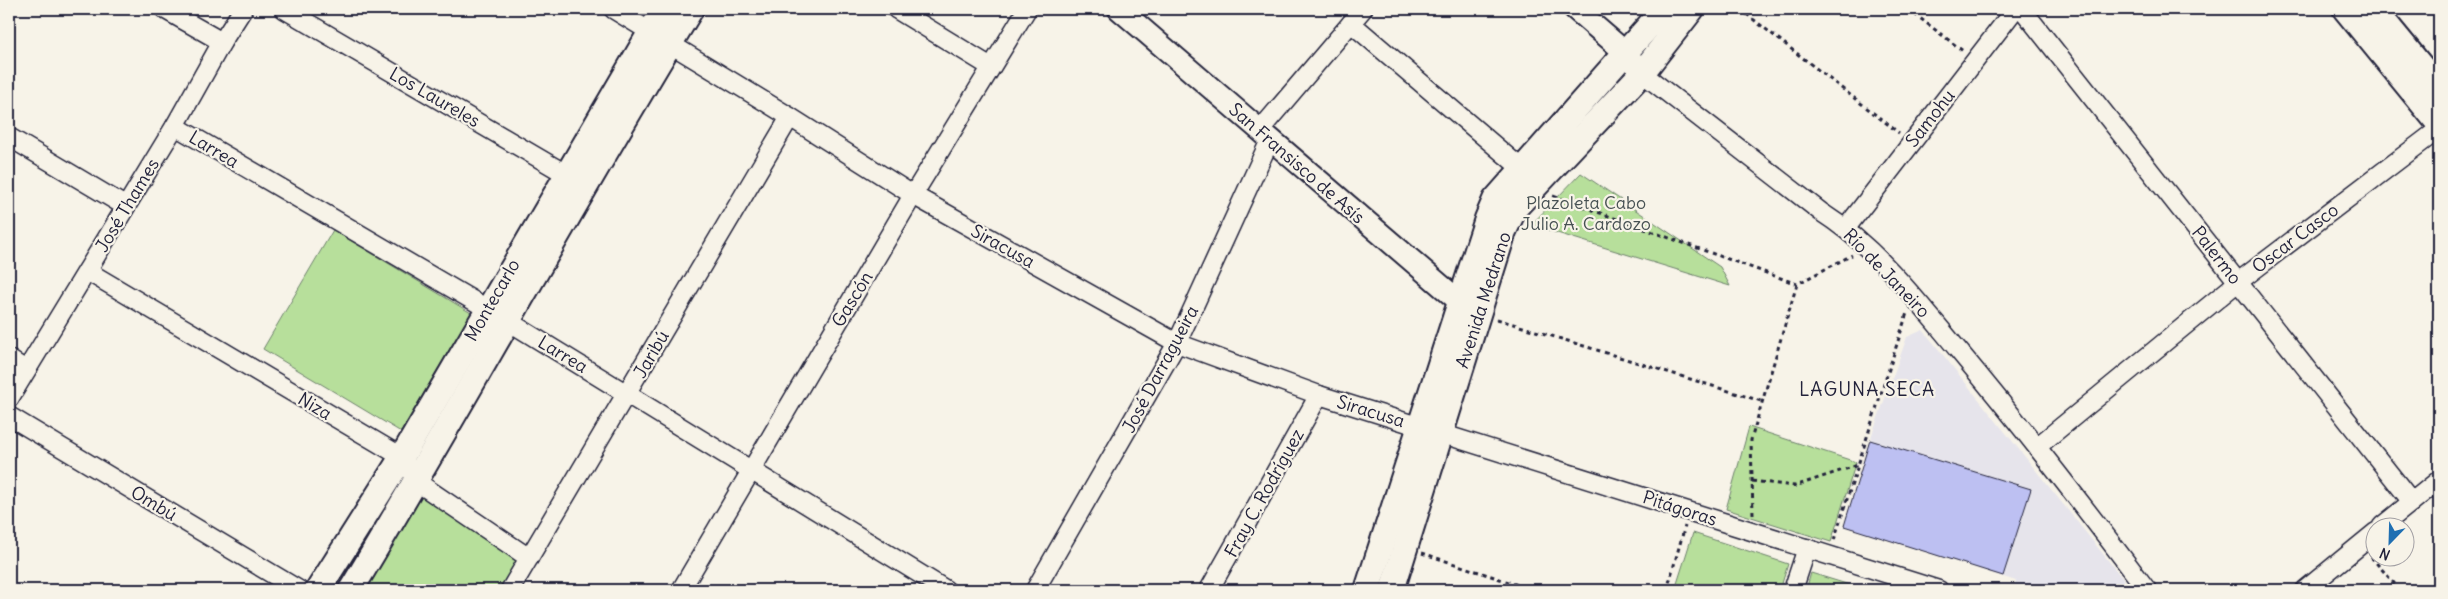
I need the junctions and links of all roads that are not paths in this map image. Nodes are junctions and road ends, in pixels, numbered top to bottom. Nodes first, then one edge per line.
1 (164, 9) edge
2 (243, 9) edge
3 (284, 9) edge
4 (613, 9) edge
5 (664, 9) edge
6 (692, 9) edge
7 (896, 9) edge
8 (1027, 9) edge
9 (1119, 9) edge
10 (1363, 9) edge
11 (1575, 9) edge
12 (1664, 9) edge
13 (1692, 9) edge
14 (2015, 9) edge
15 (2022, 9) edge
16 (2345, 9) edge
17 (2374, 9) edge
18 (1351, 24) junction
19 (650, 31) junction
20 (222, 42) junction
21 (670, 44) junction
22 (1626, 53) junction
23 (991, 67) junction
24 (1642, 73) junction
25 (2439, 88) edge
26 (790, 116) junction
27 (2439, 124) edge
28 (175, 126) junction
29 (2439, 130) edge
30 (1265, 135) junction
31 (9, 137) edge
32 (1528, 179) junction
33 (576, 180) junction
34 (913, 195) junction
35 (126, 206) junction
36 (1846, 228) junction
37 (87, 271) junction
38 (2238, 282) junction
39 (1469, 307) junction
40 (486, 309) junction
41 (508, 321) junction
42 (1177, 343) junction
43 (9, 359) edge
44 (26, 370) junction
45 (627, 393) junction
46 (1319, 395) junction
47 (9, 399) edge
48 (9, 416) edge
49 (1431, 429) junction
50 (2038, 446) junction
51 (402, 458) junction
52 (750, 471) junction
53 (2439, 480) edge
54 (417, 482) junction
55 (2412, 502) junction
56 (2394, 516) edge
57 (2366, 540) edge
58 (1807, 548) junction
59 (529, 558) junction
60 (299, 590) edge
61 (318, 590) edge
62 (351, 590) edge
63 (510, 590) edge
64 (681, 590) edge
65 (946, 590) edge
66 (1035, 590) edge
67 (1209, 590) edge
68 (1367, 590) edge
69 (1392, 590) edge
70 (1793, 590) edge
71 (1939, 590) edge
72 (2147, 590) edge
73 (2305, 590) edge

1 - 20 street
2 - 20 street, José Thames
3 - 33 street, Los Laureles
4 - 19 street, Siracusa
5 - 19 main road, Montecarlo
6 - 21 main road, Montecarlo
7 - 23 street
8 - 23 street, Gascón
9 - 30 street, San Fransisco de Asís
10 - 18 street, José Darragueira
11 - 22 street, Río de Janeiro
12 - 22 main road, Avenida Medrano
13 - 24 main road, Avenida Medrano
14 - 36 street, Samohu
15 - 38 street, Palermo
16 - 27 main road
17 - 25 main road
18 - 30 street, José Darragueira
18 - 32 street
19 - 21 street, Siracusa
19 - 33 main road, Montecarlo
20 - 28 street, José Thames
21 - 26 street, Siracusa
21 - 33 main road, Montecarlo
22 - 24 street, Río de Janeiro
22 - 32 main road, Avenida Medrano
23 - 34 street, Gascón
24 - 32 main road, Avenida Medrano
24 - 36 street, Río de Janeiro
26 - 34 street, Siracusa
26 - 45 street, Jaribú
28 - 35 street, José Thames
28 - 40 street, Larrea
29 - 38 street, Oscar Casco
30 - 39 street, San Fransisco de Asís
30 - 42 street, José Darragueira
31 - 35 street
32 - 39 main road, Avenida Medrano
33 - 40 main road, Montecarlo
33 - 41 main road, Montecarlo
34 - 42 street, Siracusa
34 - 52 street, Gascón
35 - 37 street, José Thames
36 - 50 street, Río de Janeiro
37 - 44 street, José Thames
37 - 51 street, Niza
38 - 50 street, Oscar Casco
38 - 55 street, Palermo
39 - 49 main road, Avenida Medrano
40 - 41 street, Larrea
40 - 51 main road, Montecarlo
41 - 45 street, Larrea
41 - 54 main road, Montecarlo
42 - 46 street, Siracusa
42 - 66 street, José Darragueira
43 - 44 street
44 - 47 street, José Thames
45 - 52 street, Larrea
45 - 59 street, Jaribú
46 - 49 street, Siracusa
46 - 67 street, Fray C. Rodríguez
48 - 60 street, Ombú
49 - 58 street, Pitágoras
49 - 68 main road, Avenida Medrano
49 - 69 main road, Avenida Medrano
50 - 72 street, Río de Janeiro
51 - 54 street, Niza
51 - 61 main road, Montecarlo
52 - 64 street, Gascón
52 - 65 street, Larrea
53 - 55 street
54 - 59 street, Niza
54 - 62 main road, Montecarlo
55 - 56 street
57 - 73 street
58 - 70 street
58 - 71 street, Pitágoras
59 - 63 street, Jaribú

